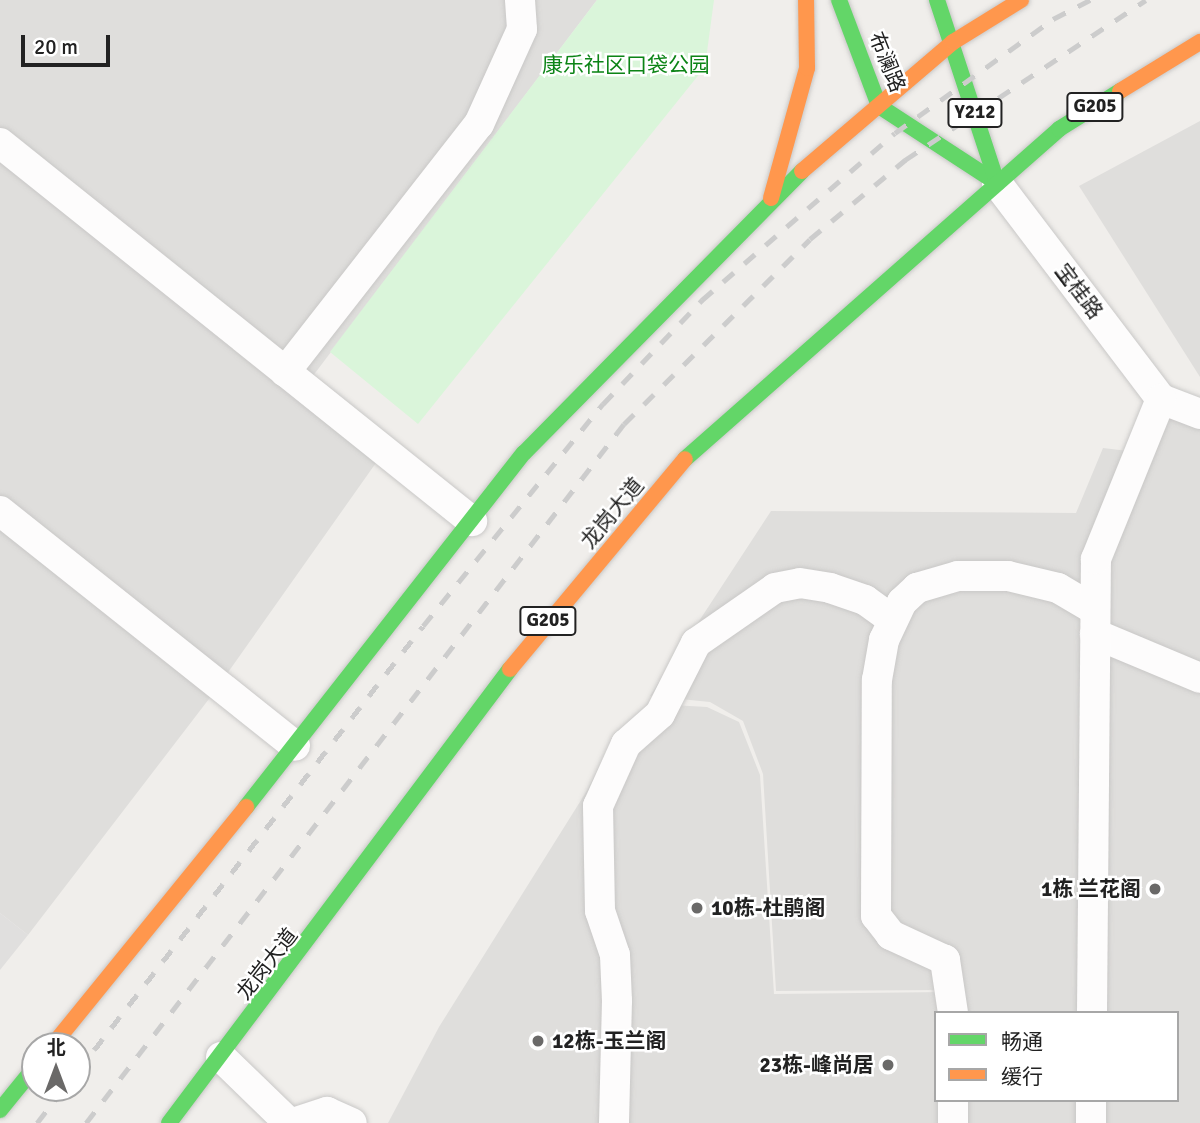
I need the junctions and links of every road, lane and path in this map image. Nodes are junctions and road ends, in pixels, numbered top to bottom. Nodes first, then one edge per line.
1 (520, 0) edge
2 (806, 0) edge
3 (839, 0) edge
4 (937, 0) edge
5 (1020, 0) edge
6 (953, 42) junction
7 (1200, 42) edge
8 (879, 106) junction
9 (0, 143) edge
10 (997, 183) junction
11 (771, 198) junction
12 (285, 372) junction
13 (1161, 399) junction
14 (1200, 414) edge
15 (0, 511) edge
16 (472, 521) junction
17 (894, 620) junction
18 (1095, 622) junction
19 (1200, 678) edge
20 (295, 746) junction
21 (953, 1011) edge
22 (1092, 1011) edge
23 (63, 1032) edge
24 (221, 1057) junction
25 (21, 1084) edge
26 (953, 1102) edge
27 (1091, 1102) edge
28 (0, 1110) edge
29 (169, 1123) edge
30 (291, 1123) edge
31 (352, 1123) edge
32 (614, 1123) edge
33 (953, 1123) edge
34 (1091, 1123) edge

1 - 12 street
2 - 11 main road
3 - 8 main road, 布澜路
4 - 6 main road, Y212
5 - 6 main road
6 - 8 main road
6 - 10 main road, Y212
7 - 10 main road, 龙岗大道 / G205
8 - 10 main road, 布澜路 / Y212
8 - 11 main road
9 - 12 street
10 - 13 street, 宝桂路
10 - 24 main road, 龙岗大道 / G205
11 - 16 main road
12 - 16 street
13 - 14 street
13 - 18 street
15 - 20 street
16 - 20 main road
17 - 18 street
17 - 21 street
17 - 32 street
18 - 19 street
18 - 22 street
20 - 23 main road
24 - 29 main road, 龙岗大道 / G205
24 - 30 street
25 - 28 main road
26 - 33 street
27 - 34 street
30 - 31 street

